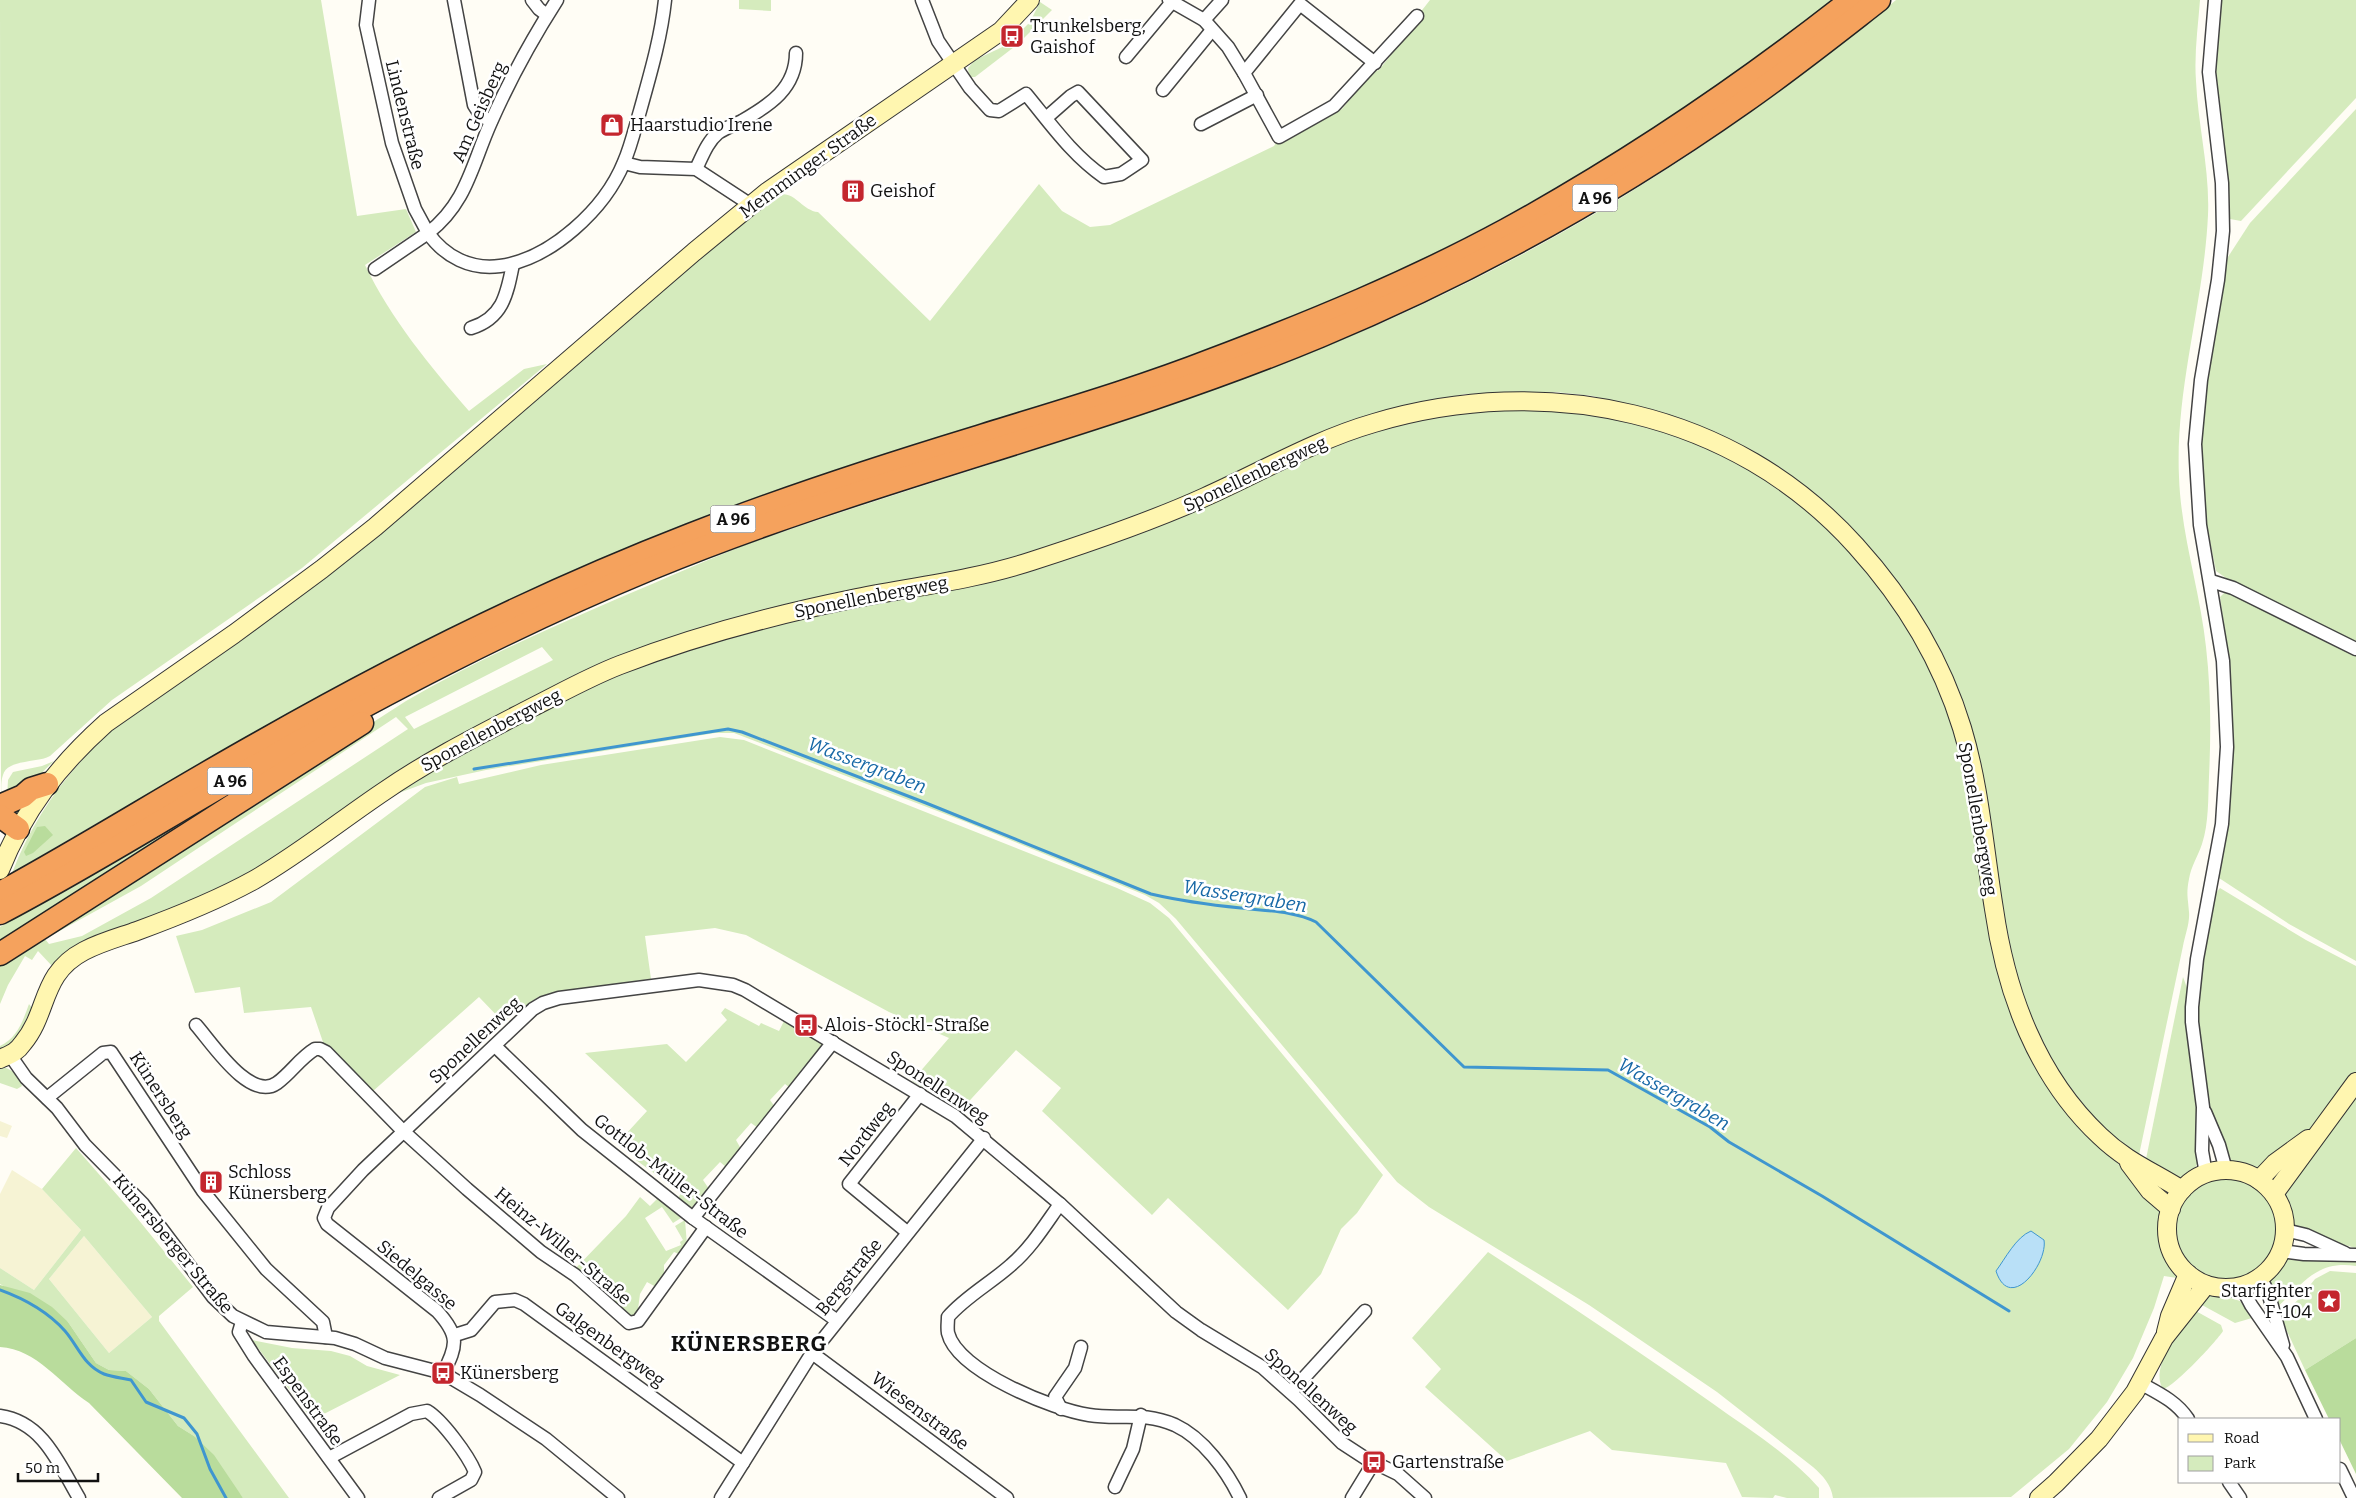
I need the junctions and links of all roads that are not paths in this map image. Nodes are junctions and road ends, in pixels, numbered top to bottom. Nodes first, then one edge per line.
1 (369, 0) edge
2 (454, 0) edge
3 (532, 0) edge
4 (557, 0) edge
5 (665, 0) edge
6 (922, 0) edge
7 (1030, 0) edge
8 (1222, 0) edge
9 (1851, 0) edge
10 (1879, 0) edge
11 (2214, 0) edge
12 (1171, 1) edge
13 (547, 15) junction
14 (1417, 16) dead end
15 (1204, 20) junction
16 (1212, 30) junction
17 (796, 53) dead end
18 (1126, 57) dead end
19 (1375, 63) junction
20 (954, 65) junction
21 (1244, 73) junction
22 (1163, 90) dead end
23 (1257, 95) junction
24 (1046, 118) junction
25 (491, 121) junction
26 (1201, 124) dead end
27 (624, 164) junction
28 (696, 169) junction
29 (751, 205) junction
30 (428, 233) junction
31 (513, 264) junction
32 (375, 269) dead end
33 (471, 328) dead end
34 (2211, 581) junction
35 (2356, 649) edge
36 (447, 661) junction
37 (47, 784) junction
38 (0, 806) edge
39 (9, 823) edge
40 (6, 891) edge
41 (0, 954) edge
42 (42, 1003) joint
43 (196, 1025) dead end
44 (834, 1042) junction
45 (495, 1046) junction
46 (5, 1057) edge
47 (2356, 1082) edge
48 (920, 1094) junction
49 (47, 1098) junction
50 (2203, 1107) junction
51 (403, 1131) junction
52 (2316, 1133) junction
53 (984, 1138) junction
54 (2127, 1161) junction
55 (2226, 1170) junction
56 (2206, 1174) junction
57 (2258, 1180) junction
58 (2182, 1190) junction
59 (2274, 1194) junction
60 (1060, 1204) junction
61 (2171, 1209) junction
62 (324, 1218) joint
63 (693, 1218) junction
64 (706, 1227) junction
65 (2285, 1230) junction
66 (907, 1232) junction
67 (2281, 1251) junction
68 (2352, 1254) edge
69 (2188, 1274) junction
70 (2260, 1277) junction
71 (2206, 1285) junction
72 (2241, 1286) junction
73 (1365, 1311) dead end
74 (836, 1320) junction
75 (242, 1322) junction
76 (455, 1335) junction
77 (326, 1337) junction
78 (2164, 1338) junction
79 (1081, 1347) dead end
80 (812, 1353) junction
81 (2287, 1357) junction
82 (443, 1373) junction
83 (2140, 1383) junction
84 (1291, 1392) junction
85 (1061, 1408) junction
86 (0, 1416) edge
87 (1141, 1416) junction
88 (2187, 1418) edge
89 (2316, 1418) edge
90 (328, 1458) junction
91 (1374, 1462) junction
92 (743, 1463) junction
93 (2341, 1470) edge
94 (2230, 1483) edge
95 (1115, 1487) dead end
96 (79, 1498) edge
97 (358, 1498) edge
98 (439, 1498) edge
99 (618, 1498) edge
100 (721, 1498) edge
101 (1007, 1498) edge
102 (1240, 1498) edge
103 (1352, 1498) edge
104 (1425, 1498) edge
105 (2039, 1498) edge
106 (2240, 1498) edge
107 (2354, 1498) edge

1 - 30 street, Lindenstraße
2 - 25 street
3 - 13 street
4 - 13 street, Am Geisberg
5 - 27 street
6 - 20 street
7 - 20 street, Memminger Straße
8 - 15 street
9 - 40 highway, A 96
10 - 36 highway, A 96
11 - 34 street
12 - 15 street
12 - 18 street
13 - 25 street, Am Geisberg
14 - 19 street
15 - 16 street
16 - 21 street
16 - 22 street
17 - 28 street
19 - 21 street
19 - 23 street
20 - 24 street
20 - 29 street, Memminger Straße
21 - 23 street
23 - 26 street
24 - 24 street
25 - 30 street, Am Geisberg
27 - 28 street
27 - 31 street
28 - 29 street
29 - 37 street, Memminger Straße
30 - 31 street
30 - 32 street, Am Geisberg
31 - 33 street
34 - 35 street
34 - 50 street
36 - 40 highway, A 96
36 - 41 highway, A 96
37 - 38 highway
37 - 39 street, Memminger Straße
39 - 40 street, Memminger Straße
42 - 46 street, Künersberger Straße
42 - 54 street, Sponellenbergweg
43 - 51 street
44 - 45 street, Sponellenweg
44 - 48 street, Sponellenweg
44 - 63 street
45 - 51 street, Sponellenweg
45 - 63 street, Gottlob-Müller-Straße
46 - 49 street, Künersberger Straße
47 - 52 street
48 - 53 street, Sponellenweg
48 - 66 street, Nordweg
49 - 75 street, Künersberger Straße
49 - 77 street, Künersberg
50 - 55 street
50 - 56 street
51 - 62 street, Sponellenweg
51 - 64 street, Heinz-Willer-Straße
52 - 57 street
52 - 59 street
53 - 60 street, Sponellenweg
53 - 66 street, Bergstraße
54 - 58 street, Sponellenbergweg
54 - 61 street, Sponellenbergweg
55 - 56 street
55 - 57 street
56 - 58 street
57 - 59 street
58 - 61 street
59 - 65 street
60 - 84 street, Sponellenweg
60 - 85 street
61 - 69 street
62 - 76 street, Siedelgasse
63 - 64 street, Gottlob-Müller-Straße
64 - 74 street, Gottlob-Müller-Straße
65 - 67 street
65 - 68 street
66 - 74 street, Bergstraße
67 - 68 street
67 - 70 street
69 - 71 street
69 - 78 street
70 - 72 street
70 - 81 street
71 - 72 street
71 - 78 street
72 - 81 street
73 - 84 street
74 - 80 street, Bergstraße
75 - 77 street, Künersberger Straße
75 - 90 street, Espenstraße
76 - 82 street, Siedelgasse
76 - 92 street, Galgenbergweg
77 - 82 street, Künersberger Straße
78 - 83 street
79 - 85 street
80 - 92 street, Bergstraße
80 - 101 street, Wiesenstraße
81 - 89 street
82 - 99 street, Künersberger Straße
83 - 88 street
83 - 105 street
84 - 91 street, Sponellenweg
85 - 87 street
86 - 96 street
87 - 95 street
87 - 102 street
90 - 97 street, Espenstraße
90 - 98 street
91 - 103 street
91 - 104 street, Sponellenweg
92 - 100 street, Bergstraße
93 - 107 street
94 - 106 street

